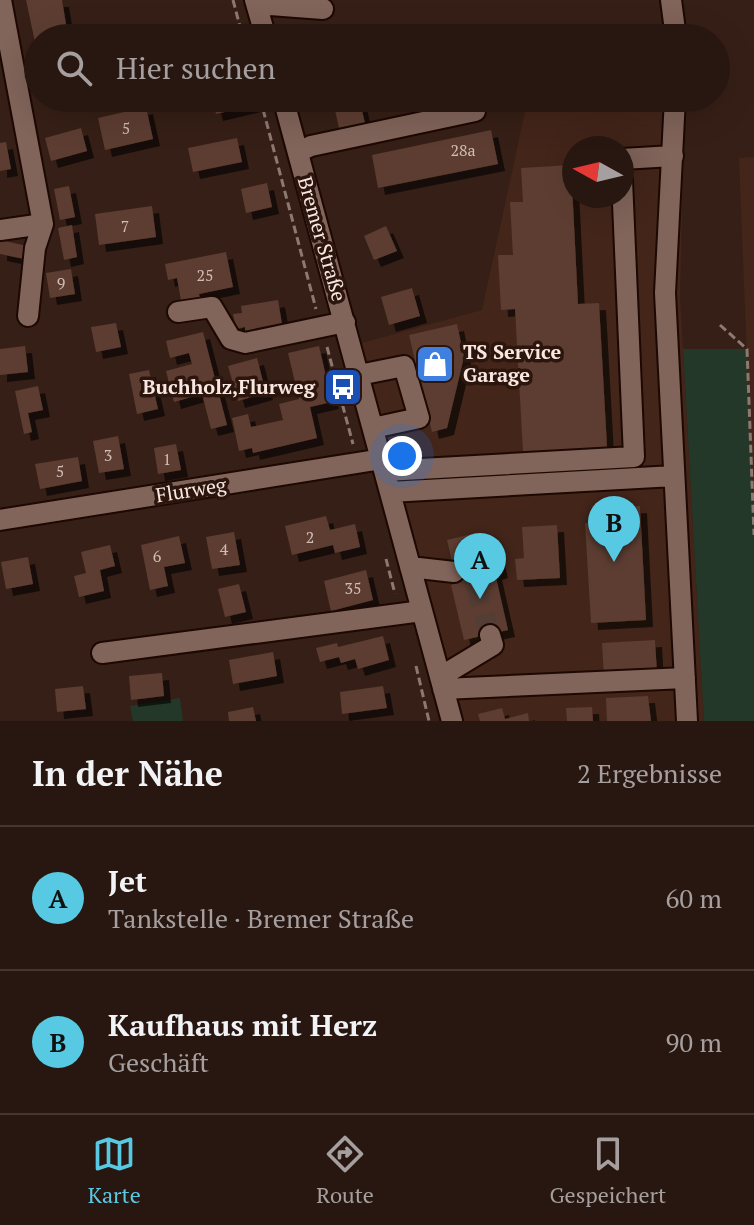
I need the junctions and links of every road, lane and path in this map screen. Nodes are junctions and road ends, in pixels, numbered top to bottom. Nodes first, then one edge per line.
1 (1, 0) edge
2 (233, 0) edge
3 (671, 0) edge
4 (256, 2) edge
5 (323, 9) dead end
6 (239, 24) edge
7 (262, 24) edge
8 (674, 24) edge
9 (264, 112) edge
10 (287, 112) edge
11 (470, 112) edge
12 (675, 112) edge
13 (298, 152) junction
14 (673, 156) junction
15 (634, 158) edge
16 (623, 208) edge
17 (43, 224) junction
18 (0, 230) edge
19 (178, 312) dead end
20 (28, 316) dead end
21 (345, 322) junction
22 (720, 325) dead end
23 (322, 327) junction
24 (359, 375) junction
25 (373, 428) junction
26 (360, 463) junction
27 (383, 465) junction
28 (674, 476) junction
29 (390, 492) junction
30 (0, 520) edge
31 (754, 535) edge
32 (384, 548) dead end
33 (410, 567) junction
34 (454, 572) tunnel mouth
35 (422, 611) junction
36 (400, 614) junction
37 (490, 635) dead end
38 (102, 653) dead end
39 (415, 662) dead end
40 (685, 678) junction
41 (442, 683) junction
42 (429, 721) edge
43 (452, 721) edge
44 (687, 721) edge

1 - 17 street
2 - 6 path
3 - 8 street
4 - 5 street
4 - 7 street
9 - 23 path
10 - 13 street, Bremer Straße
11 - 13 street
12 - 14 street
13 - 21 street, Bremer Straße
14 - 15 street
14 - 28 street
16 - 27 street, Flurweg
17 - 18 street
17 - 20 street
19 - 23 street
21 - 23 street
21 - 24 street, Bremer Straße
22 - 31 path
23 - 26 path
24 - 25 street, Bremer Straße
24 - 25 street
25 - 27 street, Bremer Straße
26 - 27 street, Flurweg
26 - 30 street, Flurweg
27 - 29 street, Bremer Straße
28 - 29 street
28 - 40 street
29 - 33 street, Bremer Straße
32 - 36 path
33 - 34 street
33 - 35 street, Bremer Straße
35 - 36 street
35 - 41 street, Bremer Straße
36 - 38 street
37 - 41 street
39 - 42 path
40 - 41 street
40 - 44 street
41 - 43 street, Bremer Straße

